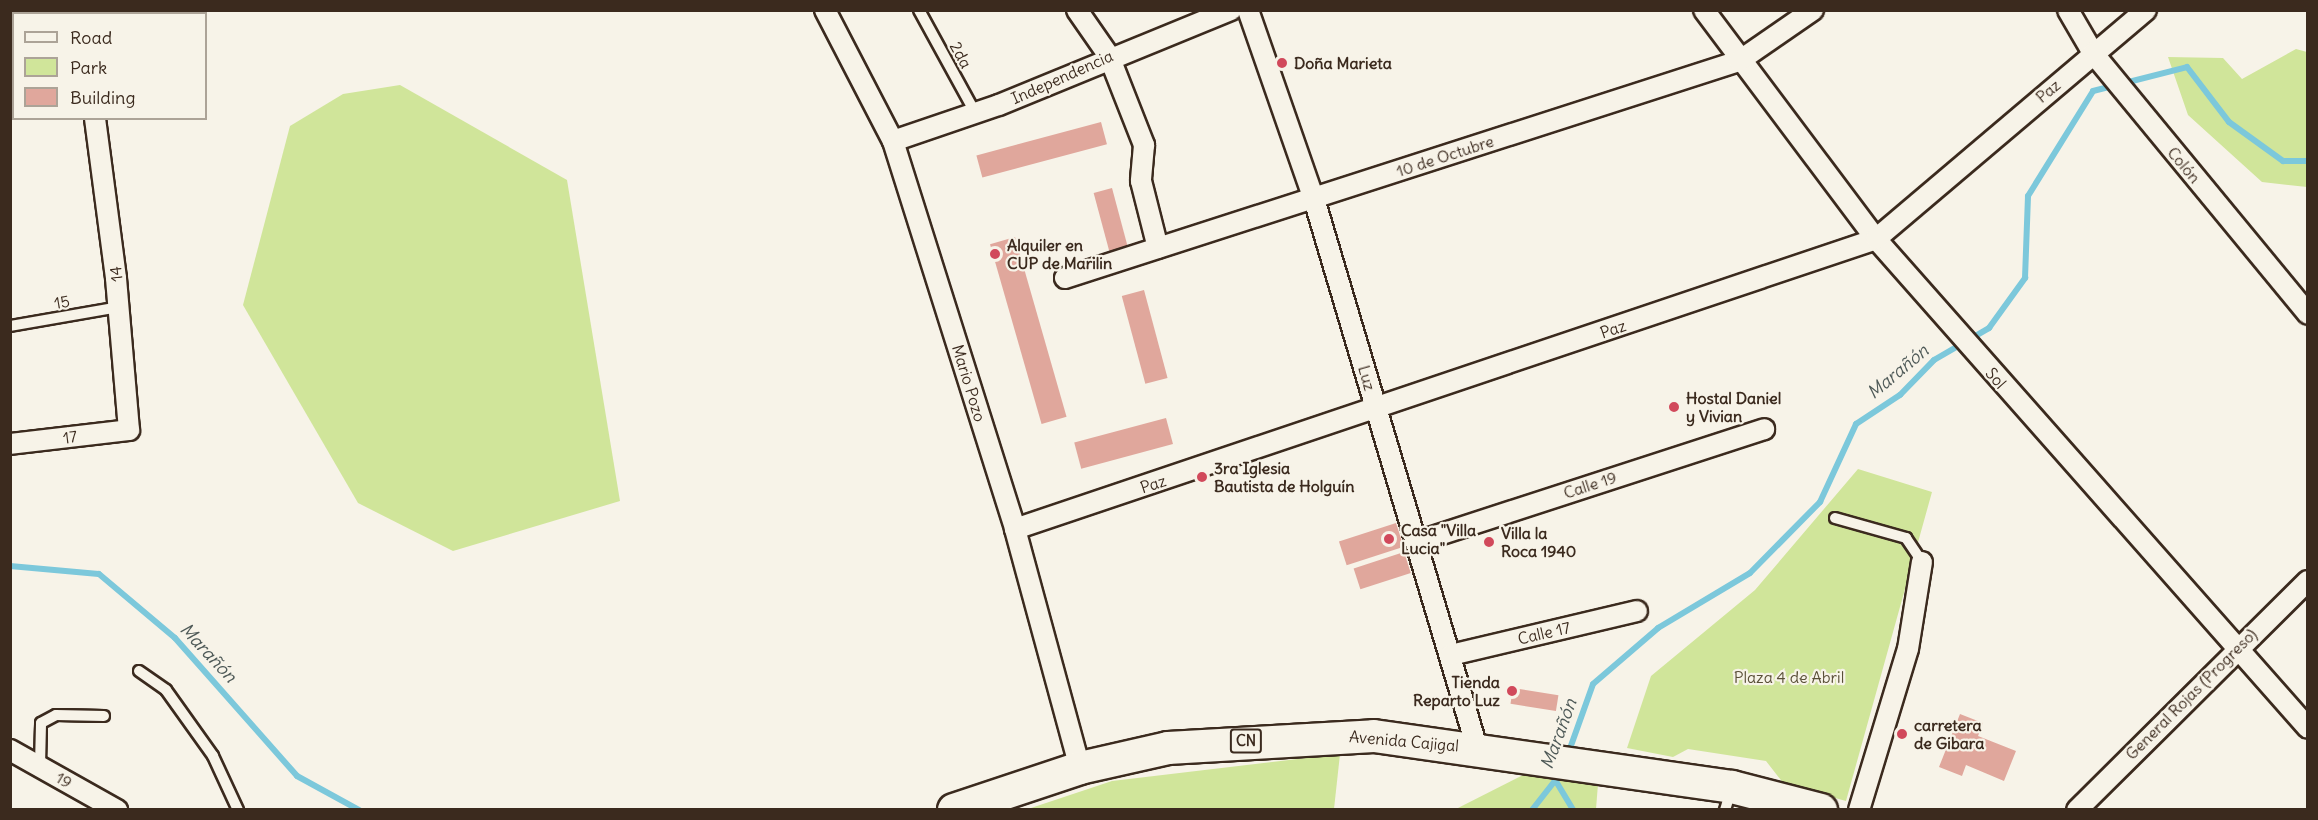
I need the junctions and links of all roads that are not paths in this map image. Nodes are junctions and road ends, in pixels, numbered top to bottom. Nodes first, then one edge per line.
1 (825, 10) edge
2 (919, 10) edge
3 (1077, 10) edge
4 (1231, 10) edge
5 (1248, 10) edge
6 (1704, 10) edge
7 (1813, 10) edge
8 (2068, 10) edge
9 (2146, 10) edge
10 (1109, 56) junction
11 (2098, 58) junction
12 (1739, 62) junction
13 (976, 114) junction
14 (95, 120) edge
15 (893, 141) junction
16 (1314, 199) junction
17 (1876, 238) junction
18 (1158, 248) junction
19 (1065, 278) dead end
20 (119, 307) junction
21 (2307, 314) edge
22 (10, 326) edge
23 (1376, 411) junction
24 (1764, 429) dead end
25 (129, 430) joint
26 (10, 444) edge
27 (1835, 518) dead end
28 (1015, 529) junction
29 (1417, 542) junction
30 (1922, 562) joint
31 (2307, 581) edge
32 (1636, 611) dead end
33 (2234, 649) junction
34 (1451, 655) junction
35 (139, 671) dead end
36 (104, 716) dead end
37 (2307, 728) edge
38 (1477, 748) junction
39 (10, 750) edge
40 (40, 765) junction
41 (1080, 768) junction
42 (1729, 798) edge
43 (117, 810) edge
44 (238, 810) edge
45 (954, 810) edge
46 (1821, 810) edge
47 (1859, 810) edge
48 (2077, 810) edge

1 - 15 street, Mario Pozo
2 - 13 lane, 2da
3 - 10 street
4 - 10 street, Independencia
5 - 16 street, Luz
6 - 12 street, Sol
7 - 12 street, 10 de Octubre
8 - 11 street, Colón
9 - 11 street, Paz
10 - 13 street, Independencia
10 - 18 street
11 - 17 street, Paz
11 - 21 street, Colón
12 - 16 street, 10 de Octubre
12 - 17 street, Sol
13 - 15 street, Independencia
14 - 20 street, 14
15 - 28 street, Mario Pozo
16 - 18 street, 10 de Octubre
16 - 23 street, Luz
17 - 23 street, Paz
17 - 33 street, Sol
18 - 19 street, 10 de Octubre
20 - 22 lane, 15
20 - 25 street, 14
23 - 28 street, Paz
23 - 29 street, Luz
24 - 29 street, Calle 19
25 - 26 street, 17
27 - 30 lane
28 - 41 street, Mario Pozo
29 - 34 street, Luz
30 - 47 street
31 - 33 street, General Rojas (Progreso)
32 - 34 street, Calle 17
33 - 37 street, Sol
33 - 48 street, General Rojas (Progreso)
34 - 38 street, Luz
35 - 44 lane
36 - 40 lane
38 - 41 main road, Avenida Cajigal / CN
38 - 42 main road, Avenida Cajigal / CN
39 - 40 street, 19
40 - 43 street, 19
41 - 45 main road, Avenida Cajigal / CN
42 - 46 main road, Avenida Cajigal / CN

